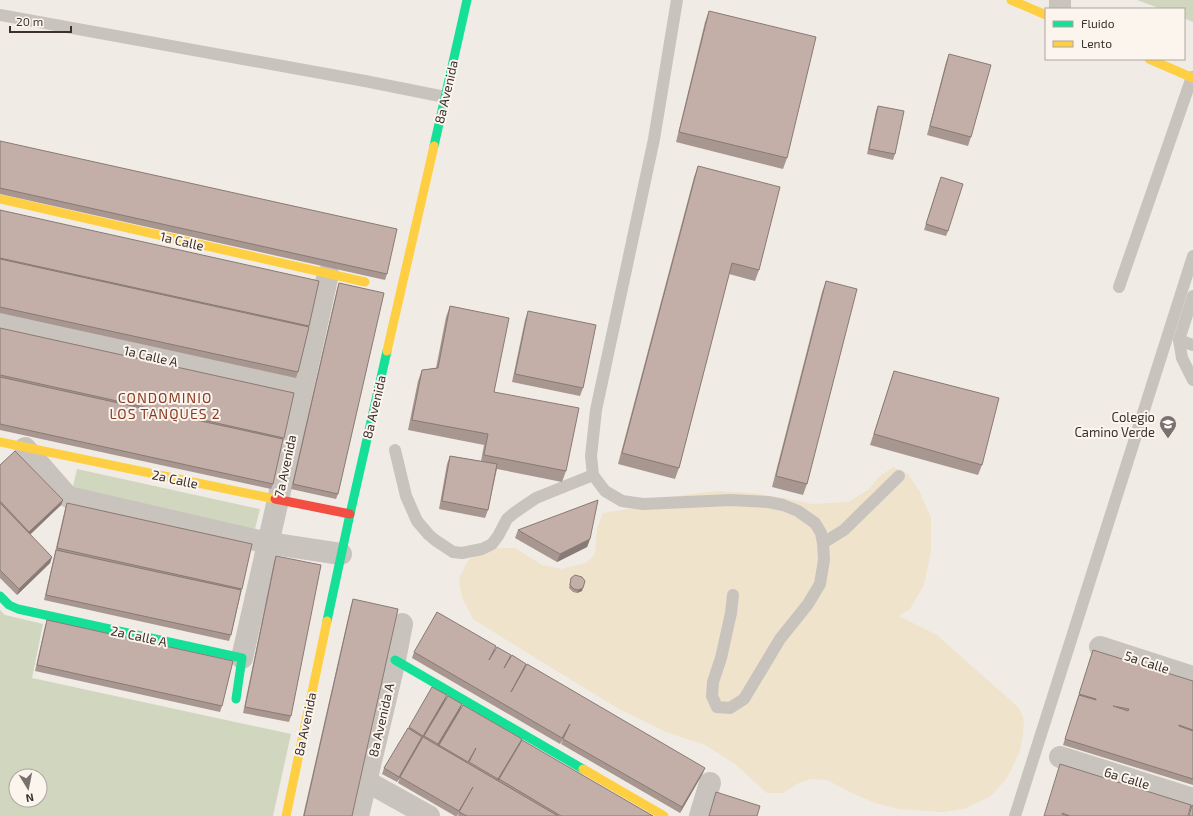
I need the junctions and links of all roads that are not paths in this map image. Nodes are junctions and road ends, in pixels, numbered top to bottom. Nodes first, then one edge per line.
1 (467, 0) edge
2 (678, 0) edge
3 (1012, 0) edge
4 (0, 15) edge
5 (1045, 15) edge
6 (1151, 60) edge
7 (1192, 78) edge
8 (445, 97) junction
9 (0, 199) edge
10 (1193, 256) edge
11 (328, 274) junction
12 (365, 282) dead end
13 (1119, 287) dead end
14 (1193, 299) edge
15 (0, 321) edge
16 (1180, 340) junction
17 (1193, 344) edge
18 (1193, 380) edge
19 (302, 390) junction
20 (0, 442) edge
21 (25, 448) junction
22 (395, 450) dead end
23 (593, 475) junction
24 (899, 476) dead end
25 (278, 500) junction
26 (350, 514) junction
27 (268, 543) junction
28 (823, 544) junction
29 (341, 554) junction
30 (733, 595) dead end
31 (0, 596) edge
32 (402, 624) dead end
33 (1100, 647) dead end
34 (242, 658) junction
35 (395, 660) junction
36 (1193, 677) edge
37 (236, 699) dead end
38 (1060, 757) dead end
39 (366, 781) junction
40 (710, 783) dead end
41 (1193, 799) edge
42 (286, 816) edge
43 (358, 816) edge
44 (429, 816) edge
45 (664, 816) edge
46 (700, 816) edge
47 (1015, 816) edge

1 - 8 street, 8a Avenida
2 - 23 lane
3 - 5 street
4 - 8 lane
6 - 7 street
7 - 13 lane
8 - 26 street, 8a Avenida
9 - 11 street, 1a Calle
10 - 47 lane
11 - 12 street, 1a Calle
11 - 19 street, 7a Avenida
14 - 16 lane
15 - 19 street, 1a Calle A
16 - 17 lane
16 - 18 lane
19 - 25 street, 7a Avenida
20 - 21 street, 2a Calle
21 - 25 street, 2a Calle
21 - 27 street
22 - 23 lane
23 - 28 lane
24 - 28 lane
25 - 26 street, 2a Calle
25 - 27 street, 7a Avenida
26 - 29 street, 8a Avenida
27 - 29 street
27 - 34 street, 7a Avenida
28 - 30 lane
29 - 42 street, 8a Avenida
31 - 34 street, 2a Calle A
32 - 35 street, 8a Avenida A
33 - 36 street, 5a Calle
34 - 37 street
35 - 39 street, 8a Avenida A
35 - 45 street
38 - 41 street, 6a Calle
39 - 43 street, 8a Avenida A
39 - 44 street
40 - 46 street

